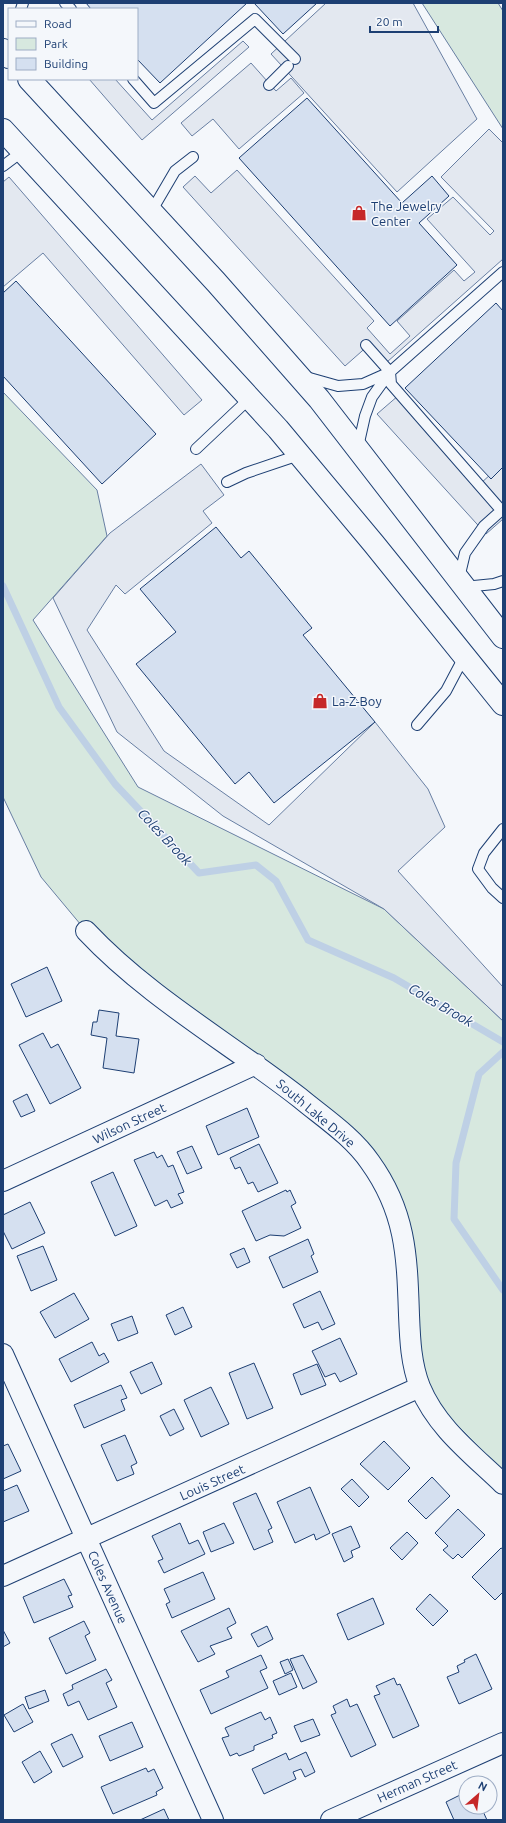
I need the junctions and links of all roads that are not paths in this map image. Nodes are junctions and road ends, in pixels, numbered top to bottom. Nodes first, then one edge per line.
1 (30, 80) edge
2 (134, 80) edge
3 (269, 85) dead end
4 (3, 130) edge
5 (23, 151) junction
6 (193, 157) dead end
7 (3, 166) edge
8 (152, 212) junction
9 (503, 272) edge
10 (366, 345) dead end
11 (390, 372) junction
12 (297, 375) junction
13 (249, 399) junction
14 (196, 449) dead end
15 (358, 449) junction
16 (299, 455) junction
17 (226, 482) dead end
18 (502, 510) edge
19 (503, 581) edge
20 (462, 583) junction
21 (503, 637) edge
22 (465, 655) junction
23 (503, 704) edge
24 (418, 726) dead end
25 (503, 829) edge
26 (503, 898) edge
27 (86, 931) dead end
28 (256, 1064) junction
29 (3, 1181) edge
30 (3, 1354) edge
31 (420, 1387) junction
32 (503, 1484) edge
33 (86, 1539) junction
34 (3, 1576) edge
35 (503, 1743) edge
36 (366, 1813) edge
37 (213, 1820) edge
38 (331, 1820) edge

1 - 8 highway
2 - 3 lane
4 - 5 highway
5 - 7 lane
5 - 13 highway
6 - 8 lane
8 - 12 highway
9 - 11 lane
10 - 11 lane
11 - 12 lane
11 - 15 lane
11 - 18 lane
12 - 15 highway
13 - 14 lane
13 - 16 highway
15 - 20 highway
16 - 17 lane
16 - 22 highway
18 - 20 lane
19 - 20 lane
20 - 21 highway
22 - 23 highway
22 - 24 lane
25 - 26 lane
27 - 28 street, South Lake Drive
28 - 29 street, Wilson Street
28 - 31 street, South Lake Drive
30 - 33 street, Coles Avenue
31 - 32 street, South Lake Drive
31 - 33 street, Louis Street
33 - 34 street, Louis Street
33 - 37 street, Coles Avenue
35 - 36 street, Herman Street
36 - 38 street, Herman Street

